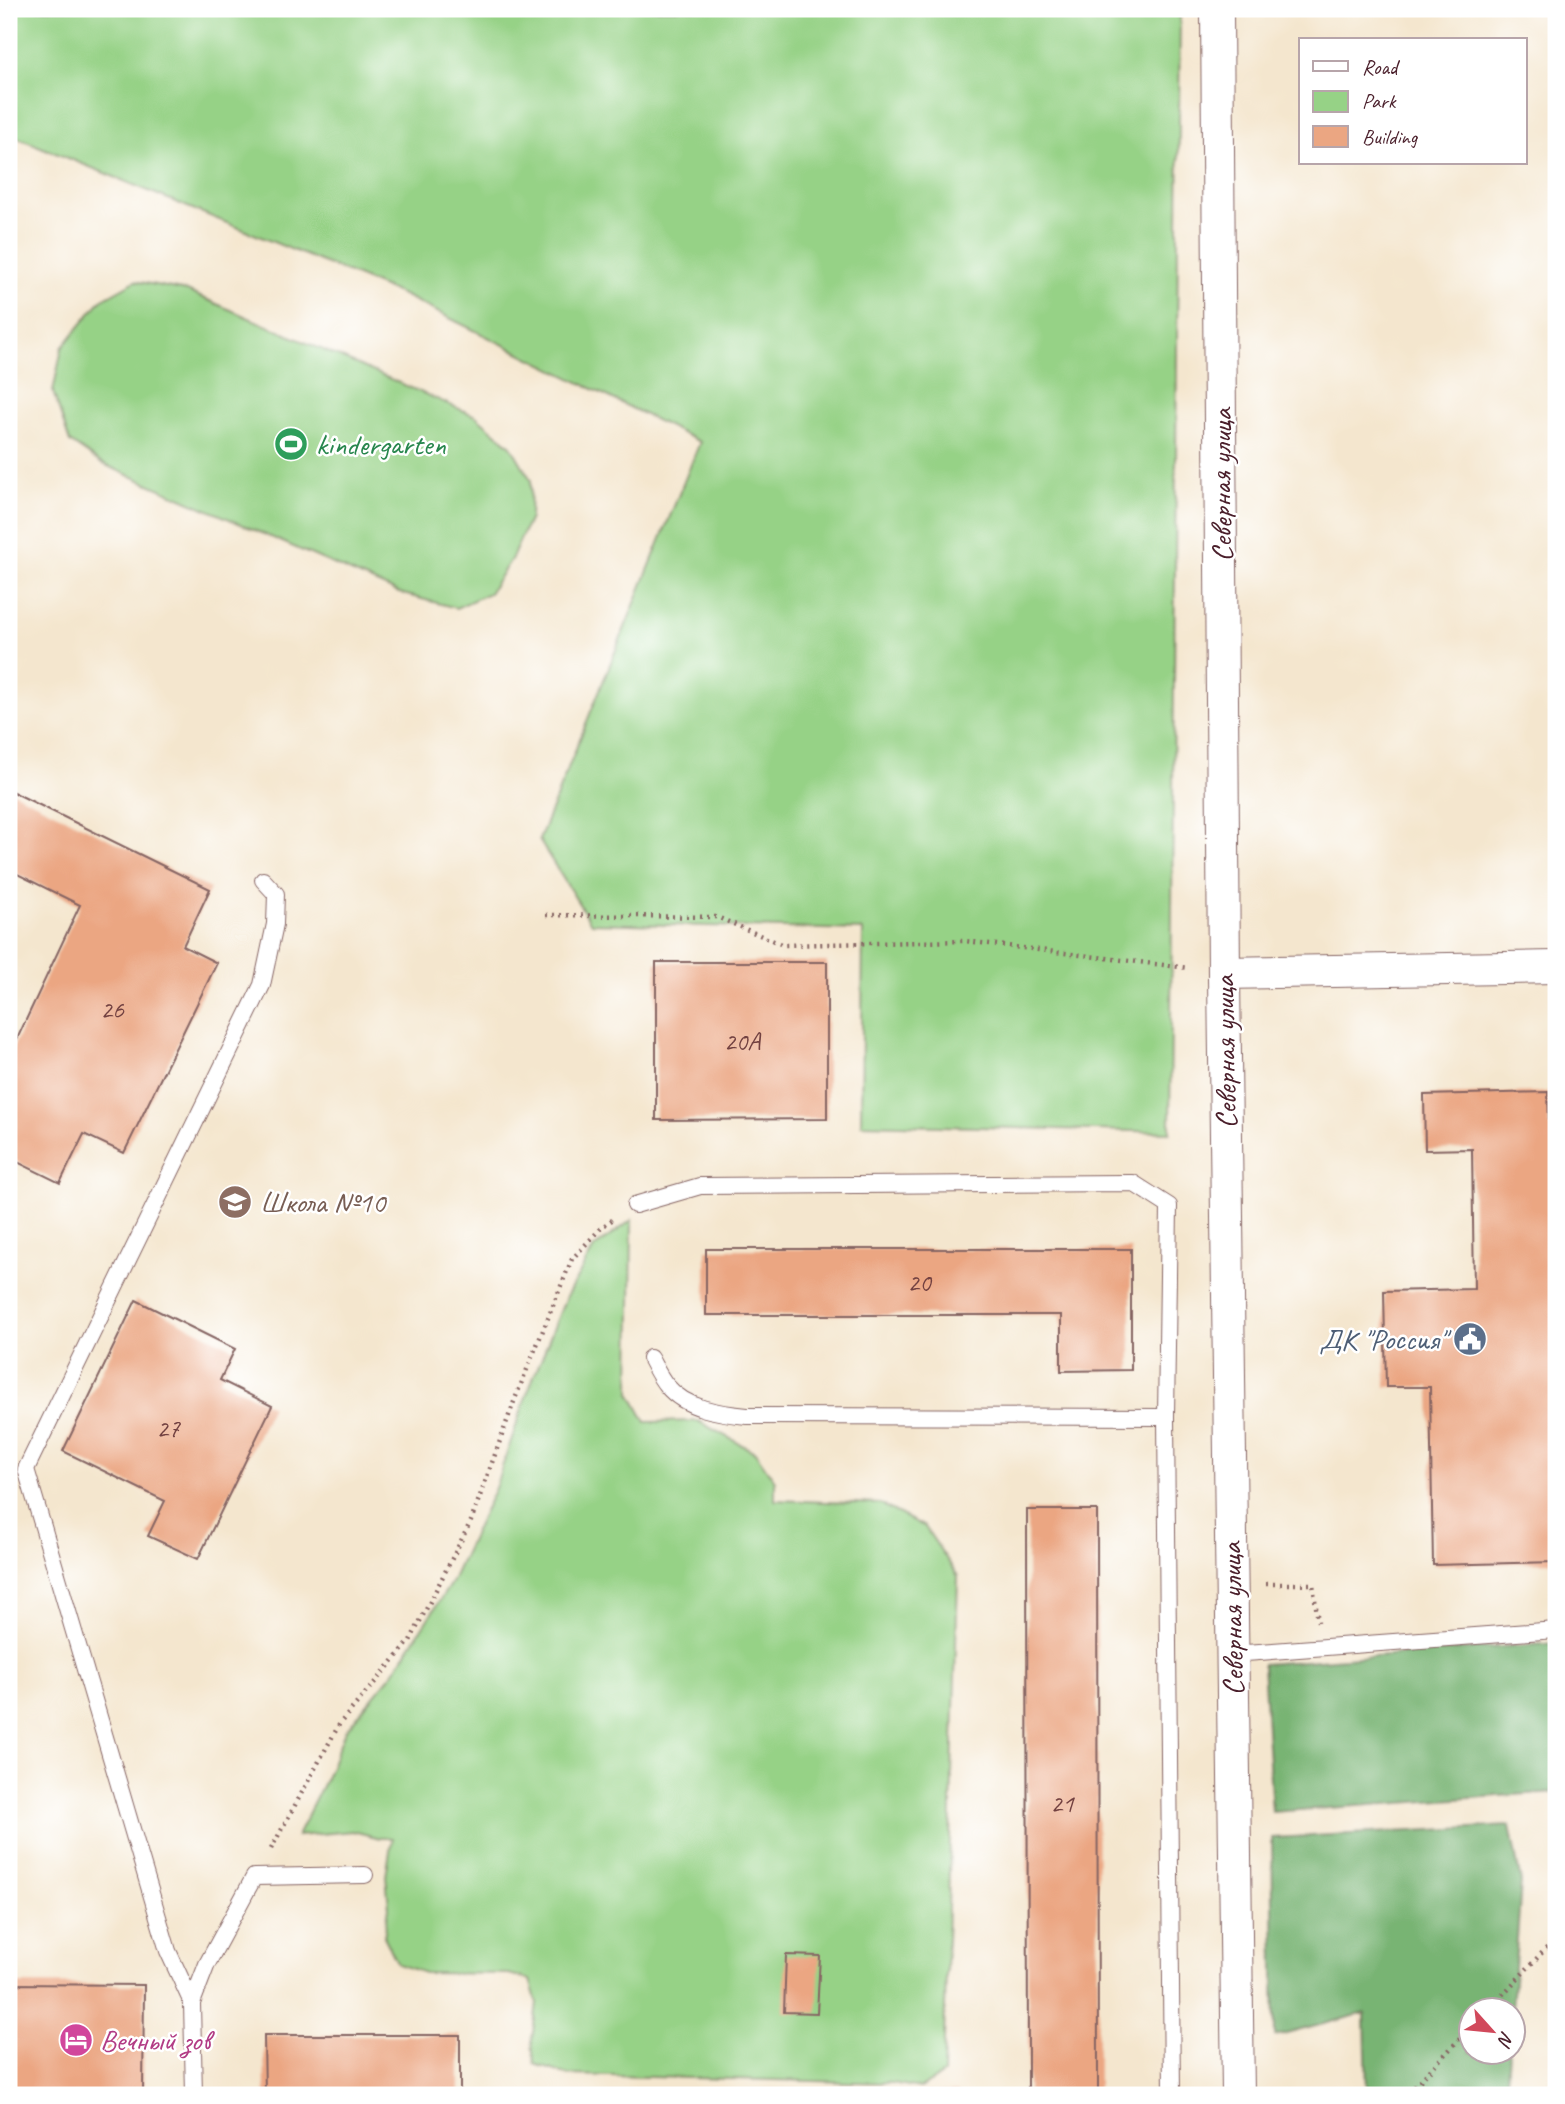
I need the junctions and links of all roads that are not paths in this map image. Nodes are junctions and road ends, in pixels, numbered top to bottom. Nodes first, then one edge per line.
1 (1217, 9) edge
2 (263, 880) dead end
3 (1556, 967) edge
4 (1224, 973) junction
5 (635, 1205) road end
6 (650, 1358) dead end
7 (1166, 1417) junction
8 (1556, 1630) edge
9 (1232, 1654) junction
10 (365, 1875) dead end
11 (192, 2003) junction
12 (1237, 2064) junction
13 (194, 2095) edge
14 (1172, 2095) edge
15 (1238, 2095) edge
16 (1258, 2095) edge

1 - 4 street, Северная улица
2 - 11 lane
3 - 4 street
4 - 9 street, Северная улица
5 - 7 lane
6 - 7 lane
7 - 14 lane
8 - 9 lane
9 - 12 street, Северная улица
10 - 11 lane
11 - 13 lane
12 - 15 street, Северная улица
12 - 16 street

